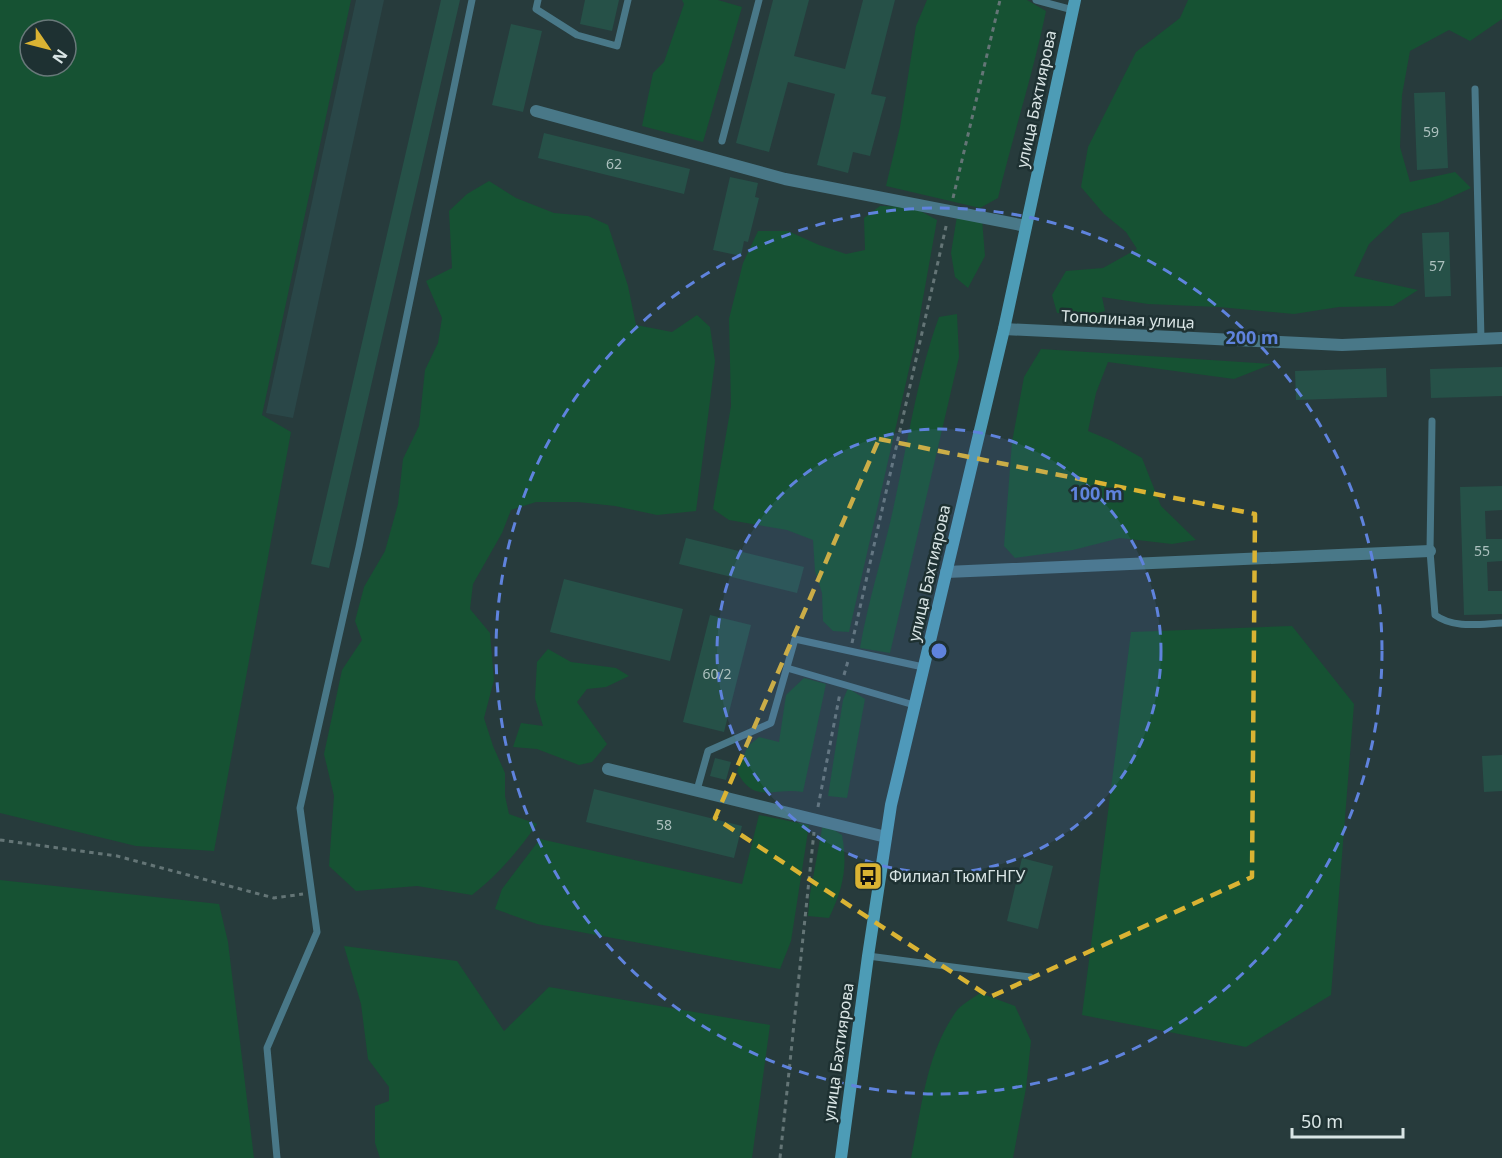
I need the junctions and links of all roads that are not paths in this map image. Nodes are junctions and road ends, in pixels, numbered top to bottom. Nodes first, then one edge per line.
1 (472, 0) edge
2 (538, 0) edge
3 (628, 0) edge
4 (759, 0) edge
5 (1036, 0) edge
6 (1074, 5) edge
7 (1475, 88) dead end
8 (536, 111) dead end
9 (722, 141) dead end
10 (1026, 226) junction
11 (1004, 329) junction
12 (1502, 338) edge
13 (1480, 339) junction
14 (1432, 421) dead end
15 (1430, 551) junction
16 (946, 572) junction
17 (1502, 623) edge
18 (787, 668) junction
19 (923, 668) junction
20 (914, 705) junction
21 (608, 769) dead end
22 (697, 790) junction
23 (886, 837) junction
24 (868, 956) junction
25 (1030, 977) dead end
26 (277, 1158) edge
27 (841, 1158) edge

1 - 26 lane
2 - 3 lane
4 - 9 lane
5 - 6 lane
6 - 10 main road, улица Бахтиярова
7 - 13 lane
8 - 10 street
10 - 11 main road, улица Бахтиярова
11 - 13 street, Тополиная улица
11 - 16 main road, улица Бахтиярова
12 - 13 street, Тополиная улица
14 - 15 lane
15 - 16 street
15 - 17 lane
16 - 19 main road, улица Бахтиярова
18 - 19 lane
18 - 20 lane
18 - 22 lane
19 - 20 main road, улица Бахтиярова
20 - 23 main road, улица Бахтиярова
21 - 22 street
22 - 23 street
23 - 24 main road, улица Бахтиярова
24 - 25 lane
24 - 27 main road, улица Бахтиярова

